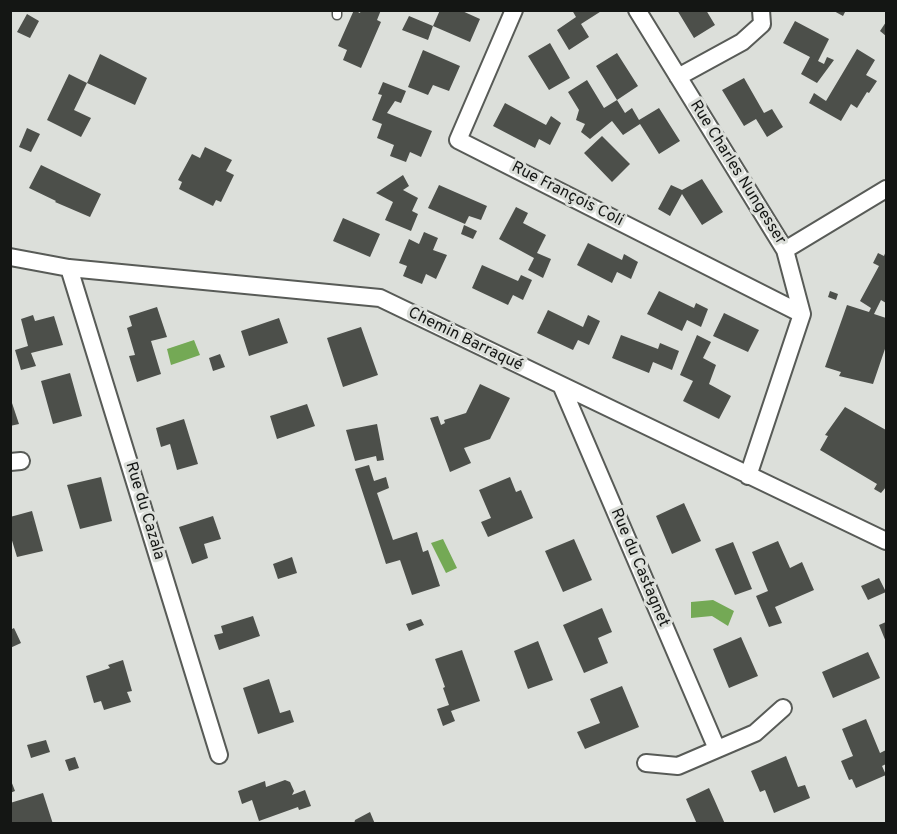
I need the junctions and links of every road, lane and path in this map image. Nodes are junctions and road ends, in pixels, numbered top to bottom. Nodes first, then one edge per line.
1 (514, 10) edge
2 (637, 10) edge
3 (761, 10) edge
4 (678, 77) junction
5 (886, 189) edge
6 (785, 250) junction
7 (10, 257) edge
8 (69, 268) junction
9 (802, 314) junction
10 (562, 387) junction
11 (748, 476) junction
12 (886, 541) edge
13 (783, 708) dead end
14 (717, 749) junction
15 (219, 755) dead end
16 (646, 764) dead end

1 - 9 street, Rue François Coli
2 - 4 street, Rue Charles Nungesser
3 - 4 street
4 - 6 street, Rue Charles Nungesser
5 - 6 street
6 - 9 street, Rue Charles Nungesser
7 - 8 street, Chemin Barraqué
8 - 10 street, Chemin Barraqué
8 - 15 street, Rue du Cazala
9 - 11 street
10 - 11 street, Chemin Barraqué
10 - 14 street, Rue du Castagnet
11 - 12 street, Chemin Barraqué
13 - 14 street
14 - 16 street

